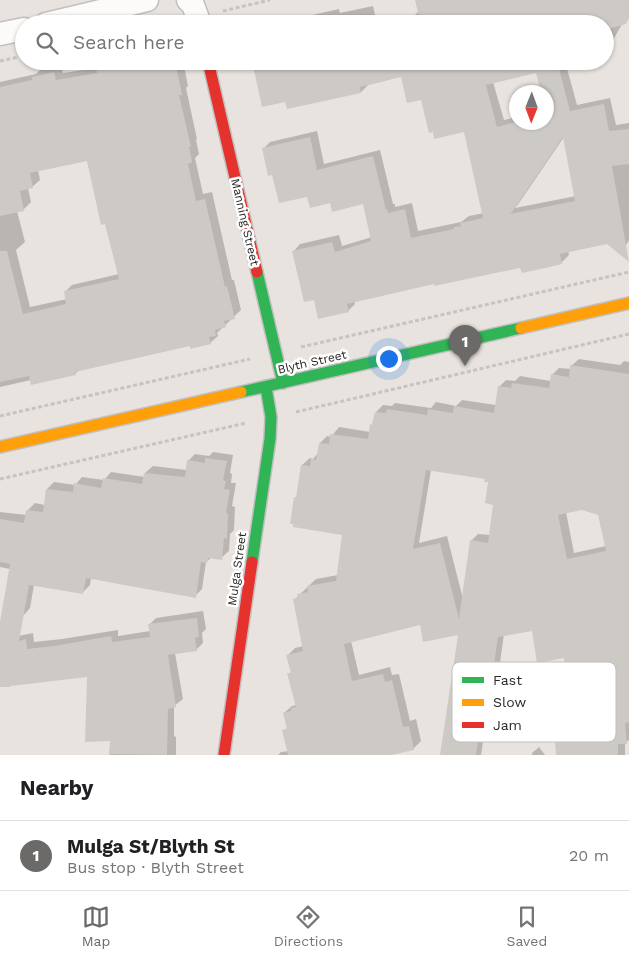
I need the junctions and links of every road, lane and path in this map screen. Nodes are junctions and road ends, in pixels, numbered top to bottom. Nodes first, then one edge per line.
1 (148, 0) edge
2 (188, 0) edge
3 (270, 0) edge
4 (223, 11) dead end
5 (84, 15) edge
6 (197, 15) edge
7 (15, 31) edge
8 (0, 34) edge
9 (15, 58) edge
10 (0, 61) edge
11 (210, 70) edge
12 (629, 272) edge
13 (629, 303) edge
14 (629, 334) edge
15 (300, 348) dead end
16 (250, 359) dead end
17 (283, 383) junction
18 (266, 386) junction
19 (0, 416) edge
20 (271, 417) junction
21 (0, 447) edge
22 (0, 479) edge
23 (224, 755) edge

1 - 5 street
2 - 6 street
3 - 4 path
7 - 8 street
9 - 10 path
11 - 17 street, Manning Street
12 - 15 path
13 - 17 street, Blyth Street
14 - 20 path
16 - 19 path
17 - 18 street, Blyth Street
18 - 20 street, Mulga Street
18 - 21 street, Blyth Street
20 - 22 path
20 - 23 street, Mulga Street

